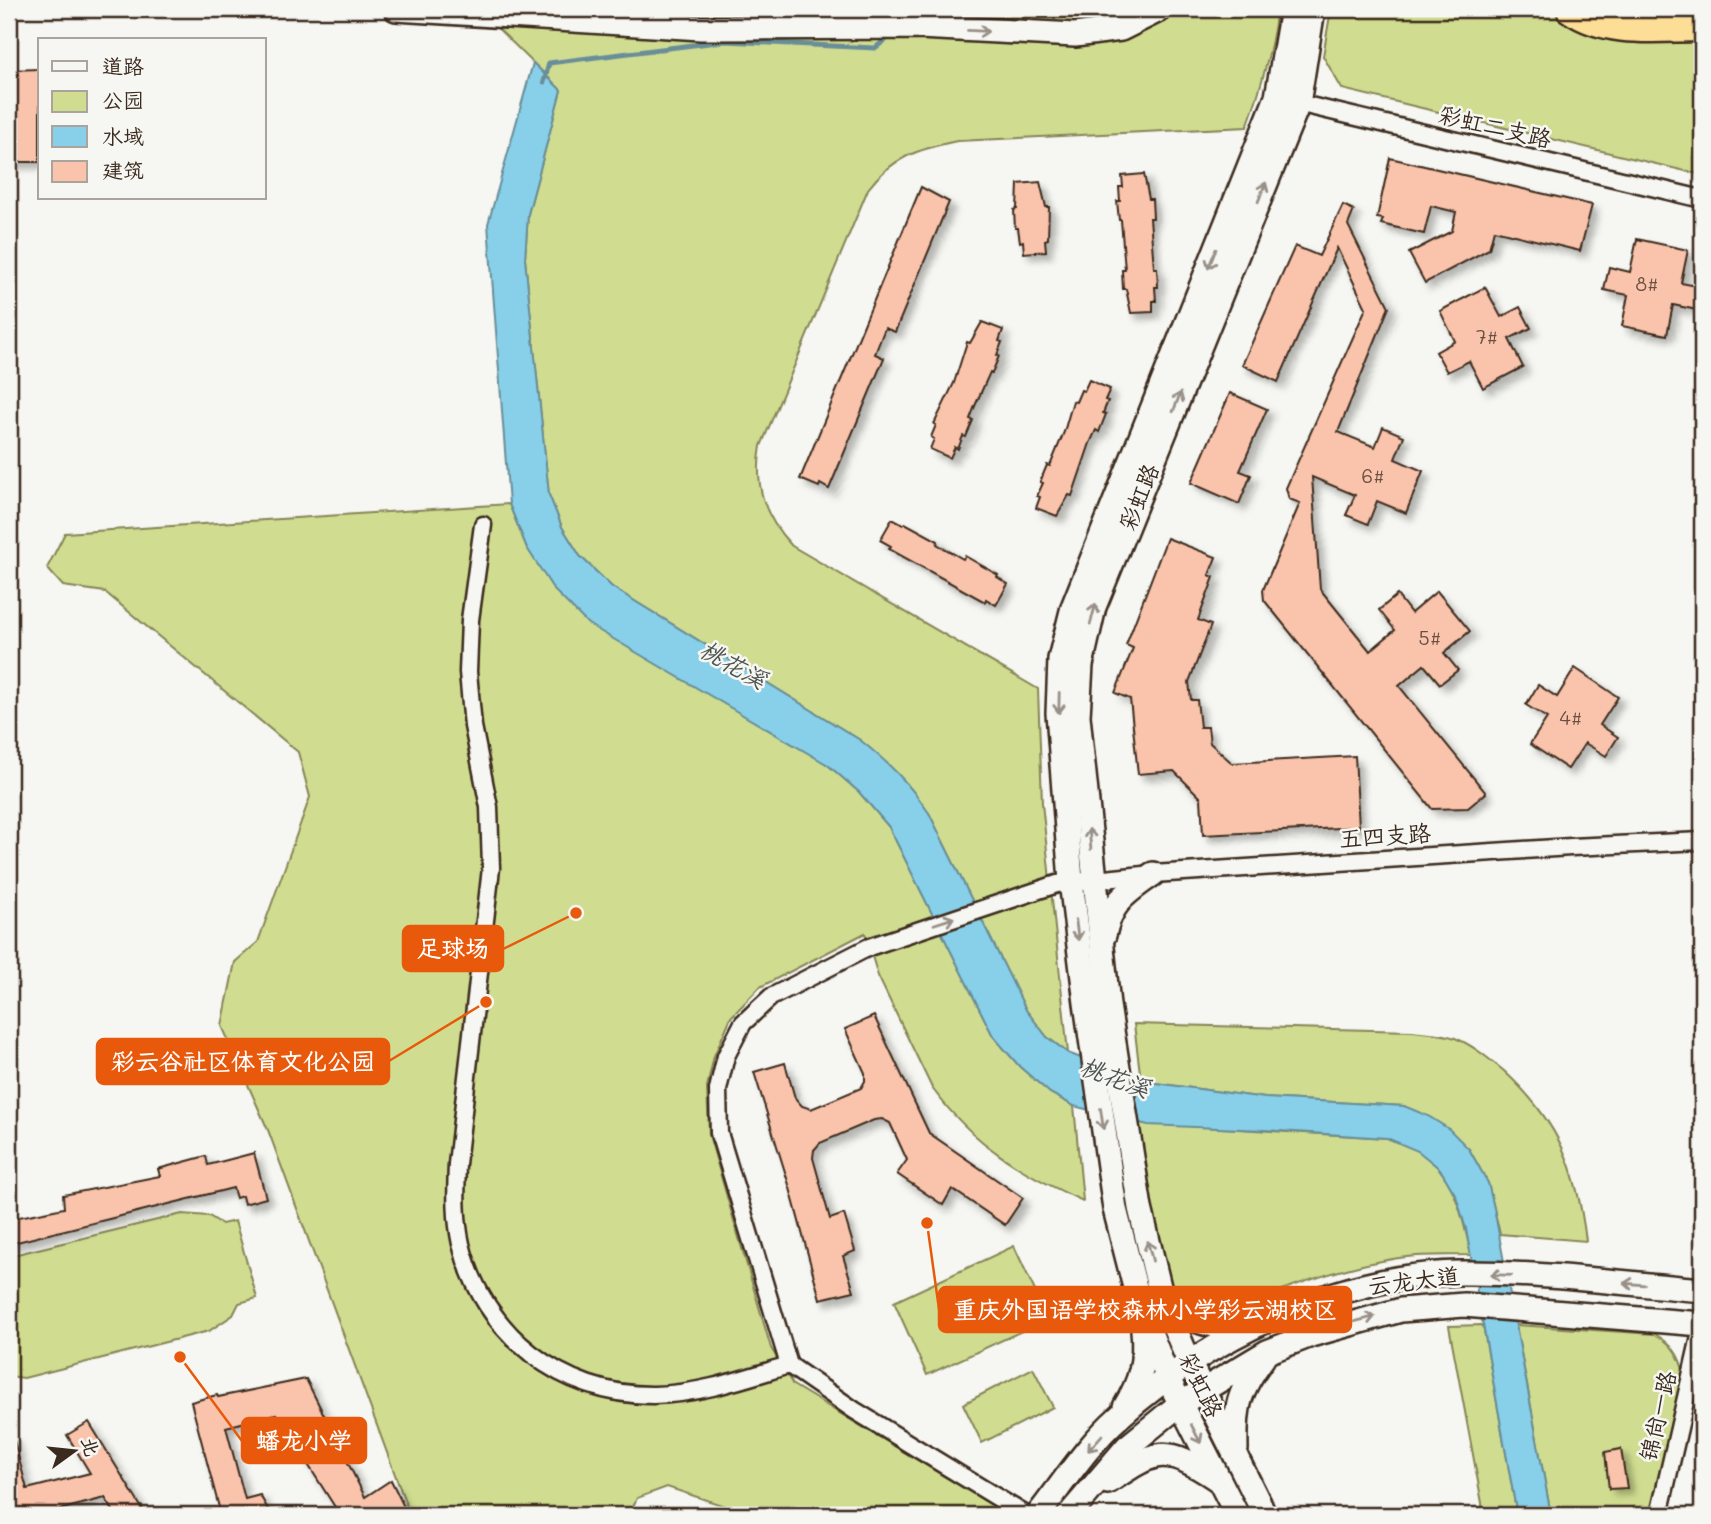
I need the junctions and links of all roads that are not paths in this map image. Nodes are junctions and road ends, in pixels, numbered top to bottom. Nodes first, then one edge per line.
1 (396, 9) edge
2 (1161, 9) edge
3 (1292, 9) edge
4 (1313, 9) edge
5 (1571, 9) edge
6 (1702, 27) edge
7 (1287, 100) junction
8 (1702, 199) edge
9 (483, 526) dead end
10 (1702, 841) edge
11 (1153, 874) junction
12 (1074, 881) junction
13 (1101, 945) junction
14 (1097, 1004) junction
15 (1702, 1290) edge
16 (1161, 1295) junction
17 (1139, 1303) junction
18 (1702, 1326) edge
19 (1249, 1327) junction
20 (1267, 1352) junction
21 (1190, 1364) junction
22 (789, 1365) junction
23 (1168, 1379) junction
24 (1203, 1390) junction
25 (1181, 1404) junction
26 (1118, 1418) junction
27 (1236, 1456) junction
28 (1219, 1480) junction
29 (1075, 1507) edge
30 (1026, 1515) edge
31 (1038, 1515) edge
32 (1237, 1515) edge
33 (1265, 1515) edge
34 (1659, 1515) edge

1 -> 2 main road
3 - 7 main road, 彩虹路
4 - 7 main road, 彩虹路
5 - 6 highway
7 - 8 street, 彩虹二支路
7 - 12 main road, 彩虹路
9 - 22 street
10 - 11 street, 五四支路
11 - 12 street, 五四支路
11 - 13 main road
12 - 13 main road, 彩虹路
12 -> 14 main road, 彩虹路
22 -> 12 street, 五四支路
13 - 14 main road, 彩虹路
16 -> 14 main road, 彩虹路
14 -> 17 main road, 彩虹路
15 -> 19 main road, 云龙大道
16 - 19 main road
16 - 21 main road, 彩虹路
17 - 23 main road, 彩虹路
17 - 26 main road
20 -> 18 main road, 云龙大道
18 - 34 street, 锦尚一路
19 - 21 main road, 云龙大道
20 - 24 main road, 云龙大道
20 - 27 main road
21 - 23 main road, 云龙大道
21 - 24 main road, 彩虹路
22 - 30 street
23 - 25 main road, 彩虹路
23 - 26 main road, 云龙大道
24 - 25 main road, 云龙大道
24 - 27 main road, 彩虹路
25 -> 28 main road, 彩虹路
25 - 29 main road, 云龙大道
26 -> 31 main road, 云龙大道
27 - 33 main road, 彩虹路
28 - 29 main road
28 - 32 main road, 彩虹路

